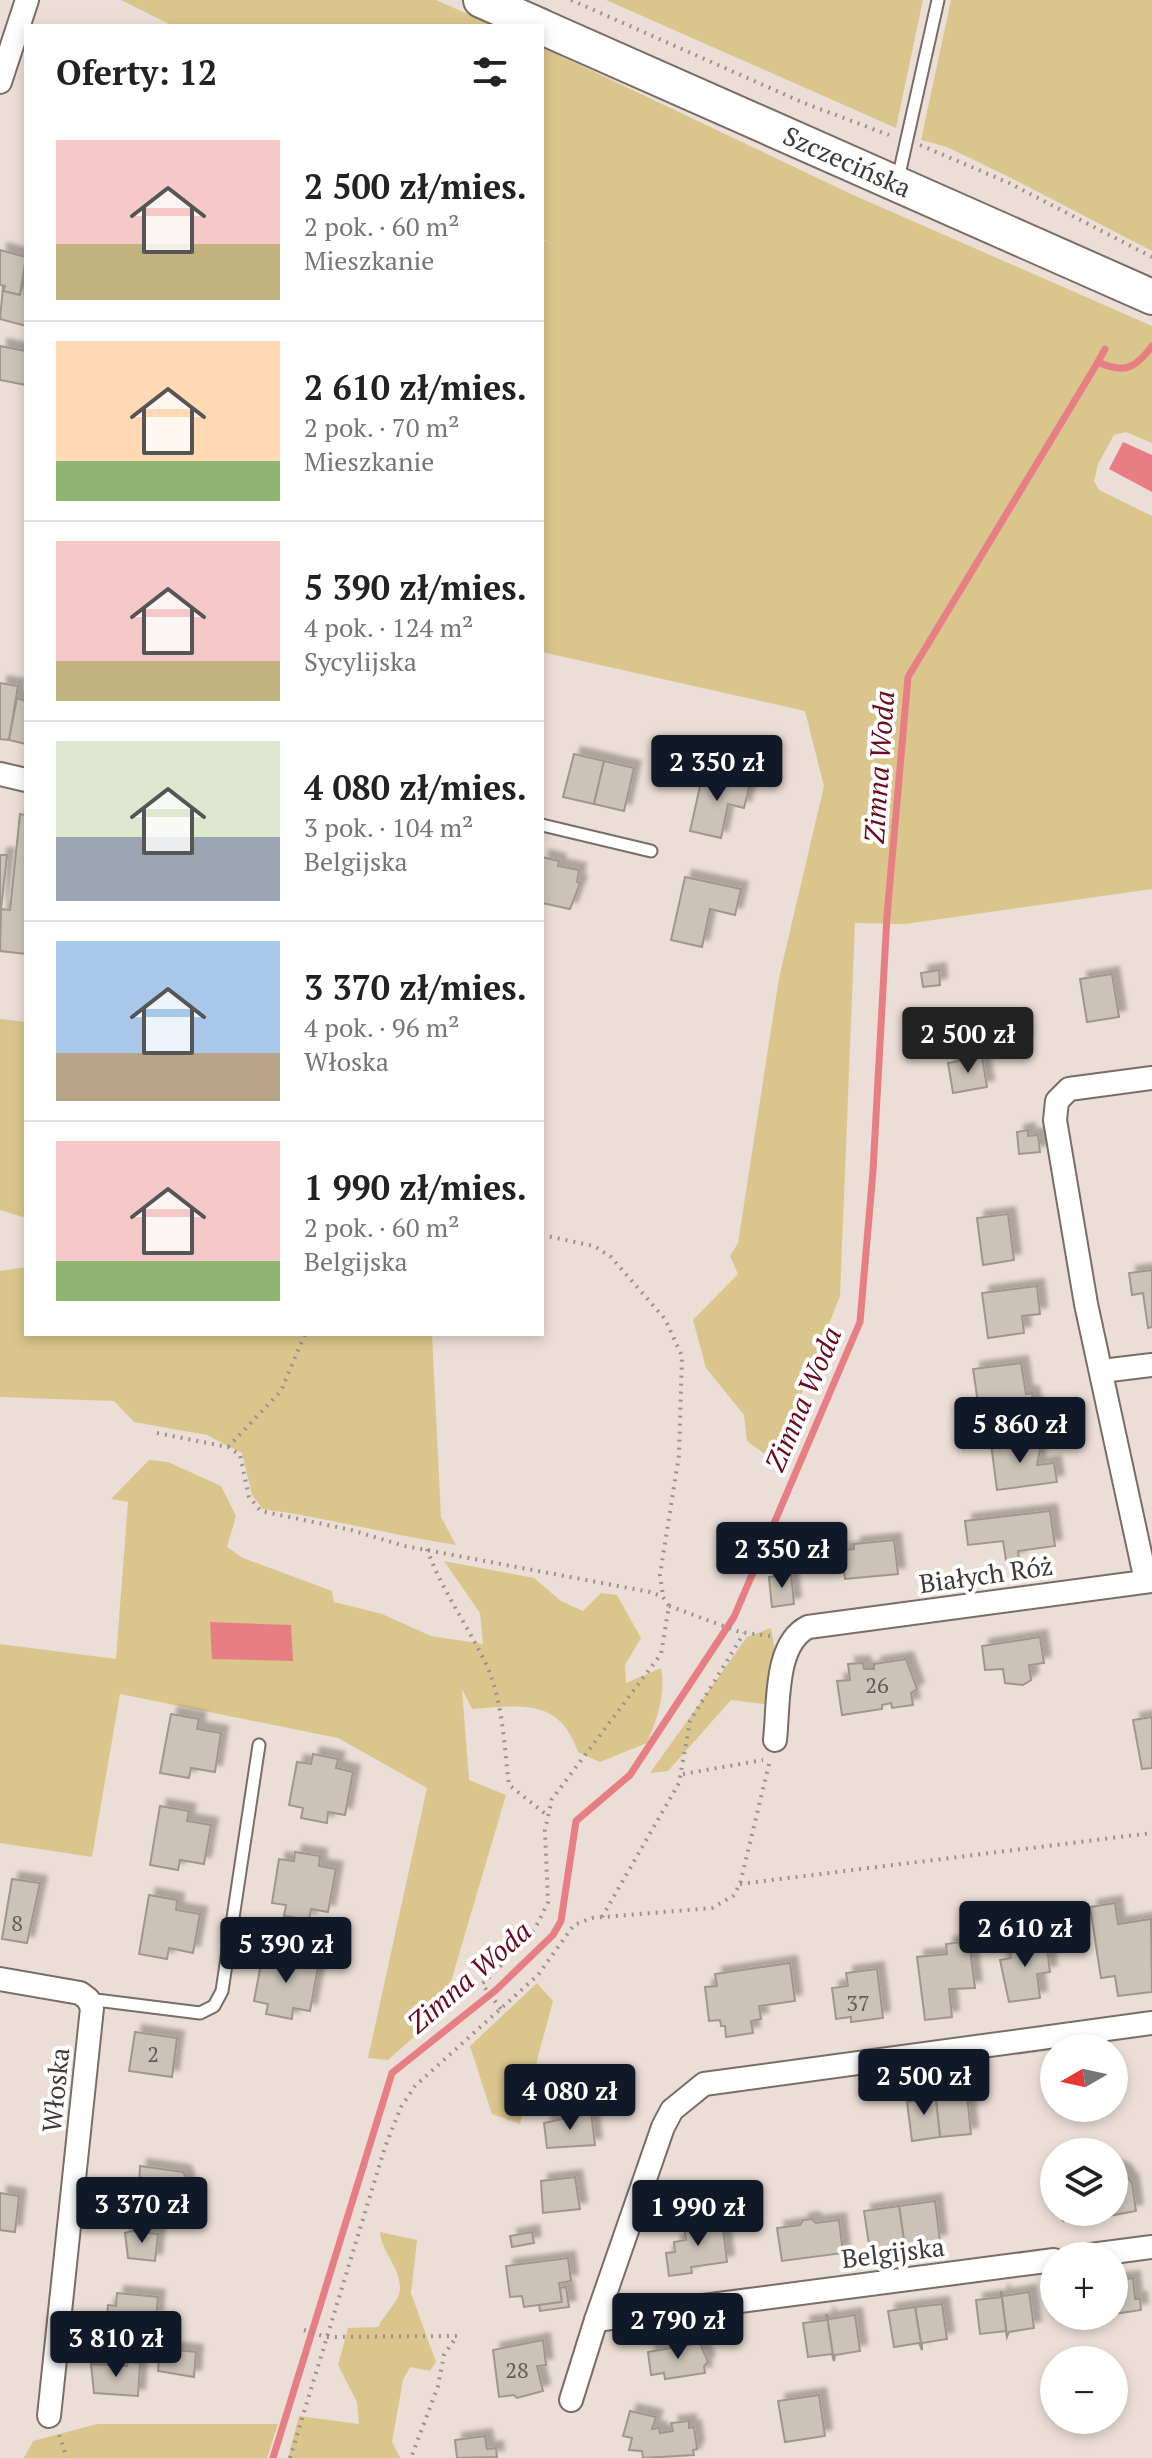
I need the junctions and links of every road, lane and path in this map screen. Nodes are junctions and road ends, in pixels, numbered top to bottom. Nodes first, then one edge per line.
1 (27, 0) edge
2 (481, 0) edge
3 (571, 0) edge
4 (938, 0) edge
5 (536, 24) edge
6 (544, 27) edge
7 (0, 82) edge
8 (907, 142) junction
9 (897, 184) junction
10 (1152, 257) edge
11 (1152, 297) edge
12 (0, 774) edge
13 (24, 780) edge
14 (544, 825) edge
15 (651, 851) dead end
16 (1152, 1078) edge
17 (544, 1235) edge
18 (304, 1336) edge
19 (1152, 1365) edge
20 (1102, 1371) junction
21 (157, 1433) dead end
22 (228, 1447) junction
23 (427, 1549) junction
24 (1149, 1581) edge
25 (663, 1597) junction
26 (669, 1606) junction
27 (742, 1632) junction
28 (791, 1640) junction
29 (259, 1745) dead end
30 (773, 1749) junction
31 (683, 1774) junction
32 (548, 1816) junction
33 (1152, 1833) edge
34 (740, 1884) junction
35 (602, 1917) junction
36 (0, 1979) edge
37 (90, 2004) junction
38 (501, 2009) junction
39 (1152, 2023) edge
40 (1152, 2247) edge
41 (1128, 2250) edge
42 (1040, 2262) edge
43 (596, 2320) junction
44 (304, 2330) dead end
45 (326, 2337) junction
46 (571, 2400) dead end
47 (49, 2416) dead end
48 (290, 2458) edge
49 (411, 2458) edge

1 - 7 street
2 - 5 main road, Szczecińska
3 - 8 path
4 - 8 lane
6 - 9 main road, Szczecińska
8 - 9 lane
8 - 10 path
9 - 11 main road, Szczecińska
12 - 13 street
14 - 15 lane
16 - 20 street
17 - 25 path
18 - 22 path
19 - 20 street
20 - 24 street
21 - 22 path
22 - 23 path
23 - 25 path
23 - 32 path
24 - 28 street, Białych Róż
25 - 26 path
26 - 27 path
26 - 32 path
27 - 28 path
27 - 31 path
28 - 30 street
29 - 37 lane
30 - 31 path
30 - 34 path
31 - 35 path
32 - 38 path
33 - 34 path
34 - 35 path
35 - 38 path
36 - 37 street
37 - 47 street, Włoska
38 - 45 path
39 - 43 street
40 - 41 street
42 - 43 street, Belgijska
43 - 46 street
44 - 45 path
45 - 48 path
45 - 49 path

